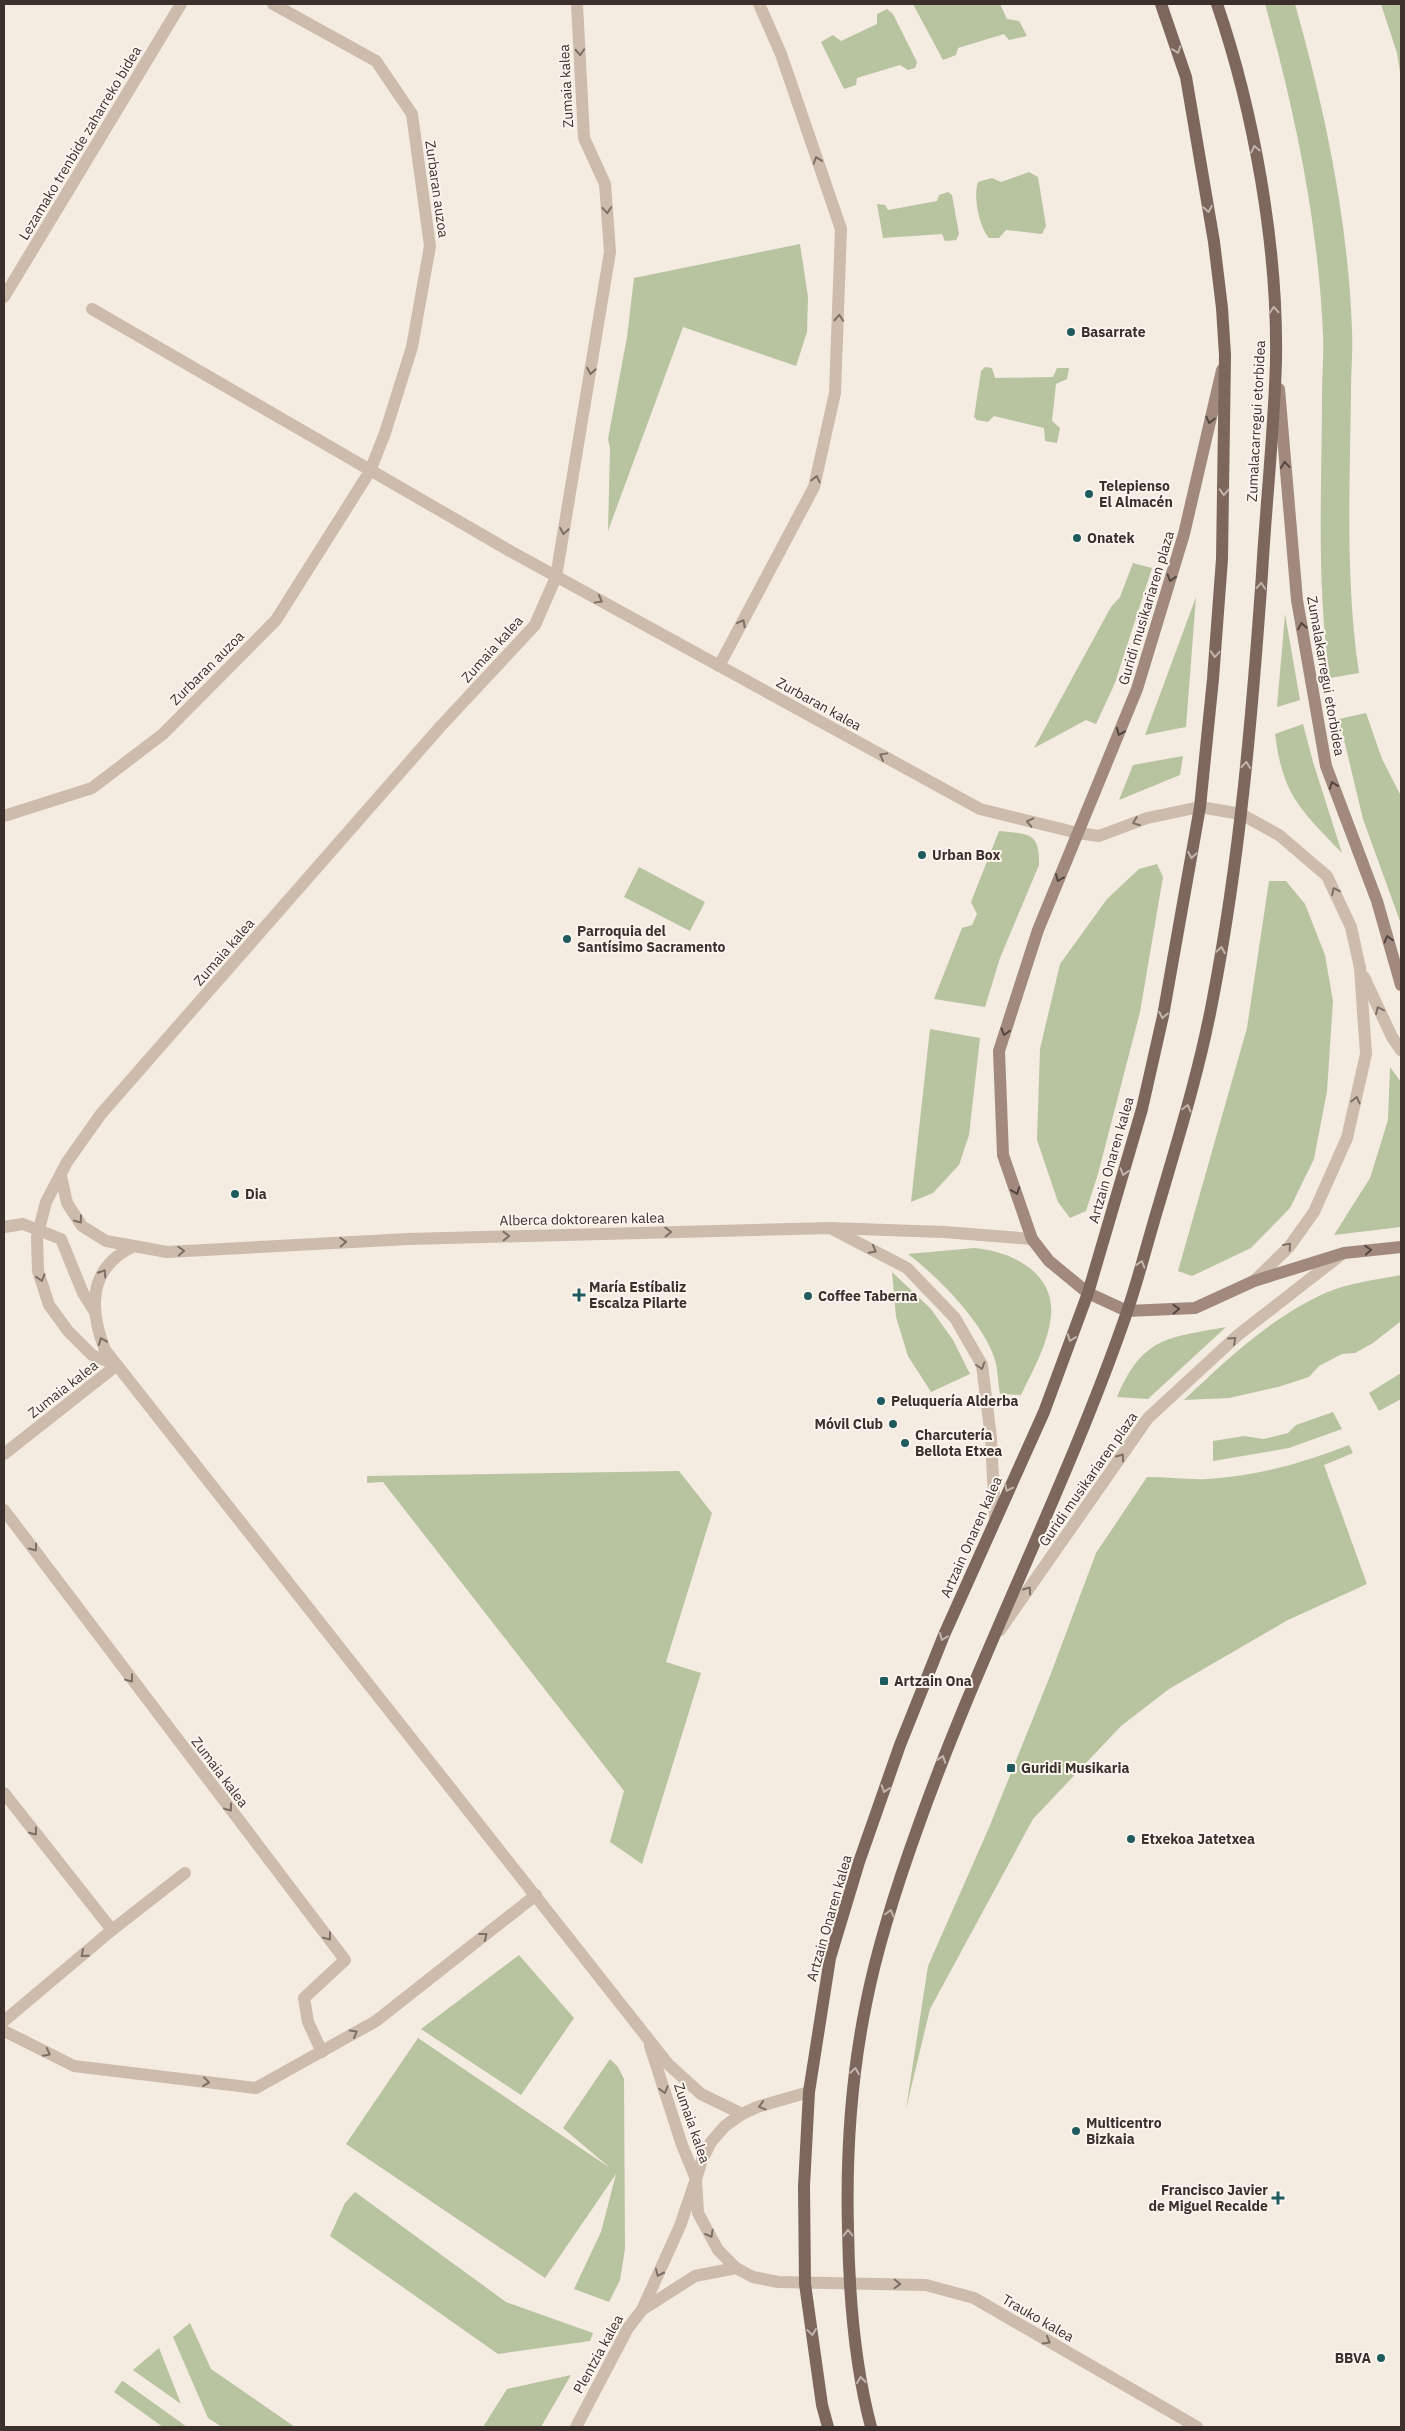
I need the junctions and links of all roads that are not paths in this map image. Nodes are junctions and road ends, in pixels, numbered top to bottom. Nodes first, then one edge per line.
1 (181, 4) edge
2 (273, 4) edge
3 (577, 4) edge
4 (759, 4) edge
5 (1161, 4) edge
6 (1217, 4) edge
7 (4, 297) edge
8 (92, 309) dead end
9 (1225, 355) junction
10 (1276, 359) junction
11 (370, 470) junction
12 (556, 577) junction
13 (719, 666) junction
14 (1200, 807) junction
15 (1241, 814) junction
16 (4, 816) edge
17 (1078, 833) junction
18 (1360, 968) junction
19 (1401, 985) edge
20 (1401, 1050) edge
21 (61, 1176) junction
22 (4, 1227) edge
23 (830, 1228) junction
24 (38, 1230) junction
25 (1032, 1239) junction
26 (132, 1247) junction
27 (1401, 1247) edge
28 (1344, 1252) junction
29 (1254, 1281) junction
30 (1088, 1293) junction
31 (1127, 1311) junction
32 (96, 1312) junction
33 (117, 1365) junction
34 (4, 1454) edge
35 (4, 1510) edge
36 (995, 1518) junction
37 (990, 1644) junction
38 (4, 1793) edge
39 (186, 1873) dead end
40 (536, 1895) junction
41 (112, 1930) junction
42 (4, 2021) edge
43 (642, 2028) junction
44 (4, 2031) edge
45 (322, 2052) junction
46 (809, 2092) junction
47 (742, 2114) junction
48 (696, 2179) junction
49 (736, 2268) junction
50 (848, 2282) junction
51 (805, 2284) junction
52 (642, 2310) junction
53 (576, 2427) edge
54 (828, 2427) edge
55 (871, 2427) edge
56 (1197, 2427) edge

1 - 7 street, Lezamako trenbide zaharreko bidea
2 - 11 street, Zurbaran auzoa
3 -> 12 street, Zumaia kalea
13 -> 4 street
5 -> 9 main road, Zumalacarregui etorbidea
10 -> 6 main road, Zumalacarregui etorbidea
8 - 11 street
9 -> 14 main road, Zumalacarregui etorbidea
9 -> 17 street, Guridi musikariaren plaza
15 -> 10 main road, Zumalacarregui etorbidea
19 -> 10 street, Zumalakarregui etorbidea
11 - 12 street
11 - 16 street, Zurbaran auzoa
12 -> 13 street, Zurbaran kalea
12 - 21 street, Zumaia kalea
17 -> 13 street, Zurbaran kalea
14 - 15 street, Guridi musikariaren plaza
14 -> 17 street, Guridi musikariaren plaza
14 -> 30 main road, Artzain Onaren kalea
18 -> 15 street, Guridi musikariaren plaza
31 -> 15 main road
17 -> 25 street, Guridi musikariaren plaza
20 -> 18 street, Guridi musikariaren plaza
29 -> 18 street, Guridi musikariaren plaza
21 - 24 street, Zumaia kalea
21 -> 26 street
22 - 24 street, Zumaia kalea
23 - 25 street, Alberca doktorearen kalea
26 -> 23 street, Alberca doktorearen kalea
23 -> 36 street
24 - 32 street, Zumaia kalea
24 -> 33 street, Zumaia kalea
25 - 30 street, Guridi musikariaren plaza
32 -> 26 street, Zumaia kalea
28 -> 27 street
28 - 29 street
37 -> 28 street, Guridi musikariaren plaza
31 -> 29 street, Guridi musikariaren plaza
30 - 31 street, Guridi musikariaren plaza
30 -> 36 main road, Artzain Onaren kalea
31 - 37 main road
33 -> 32 street, Zumaia kalea
33 - 34 street, Zumaia kalea
33 - 40 street, Zumaia kalea
35 -> 45 street, Zumaia kalea
36 -> 46 main road, Artzain Onaren kalea
50 -> 37 main road
38 -> 41 street
39 - 41 street
40 - 43 street, Zumaia kalea
45 -> 40 street
41 -> 42 street
43 - 47 street, Zumaia kalea
43 -> 48 street, Zumaia kalea
44 -> 45 street
46 -> 47 street
46 - 51 main road, Artzain Onaren kalea
47 - 48 street
48 -> 49 street
48 -> 52 street, Zumaia kalea
49 - 51 street, Trauko kalea
49 - 52 street, Plentzia kalea
50 - 51 street, Trauko kalea
55 -> 50 main road
50 -> 56 street, Trauko kalea
51 -> 54 main road, Artzain Onaren kalea
52 - 53 street, Plentzia kalea

